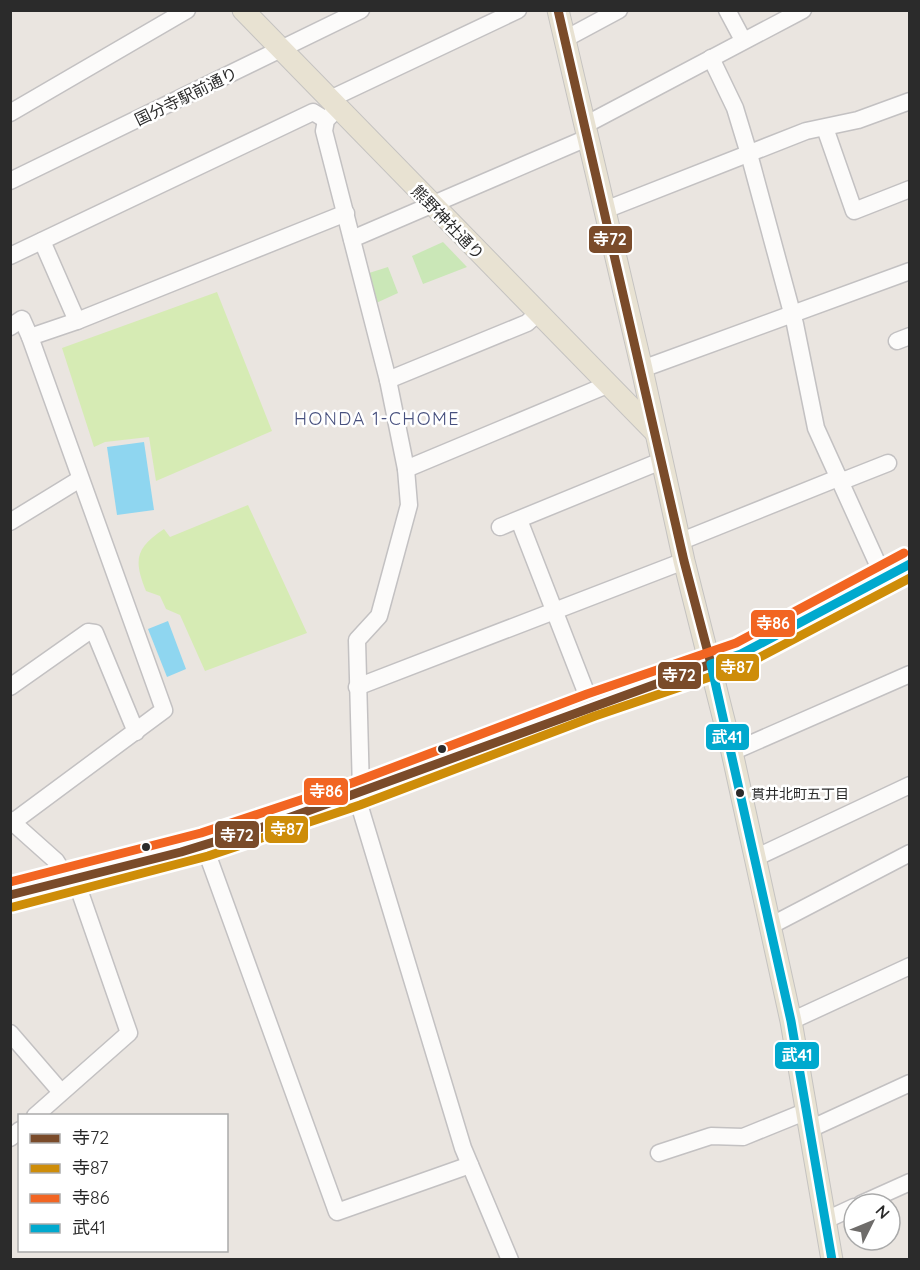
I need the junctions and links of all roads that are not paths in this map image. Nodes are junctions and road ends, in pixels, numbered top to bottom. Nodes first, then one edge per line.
1 (187, 10) edge
2 (243, 10) edge
3 (361, 10) edge
4 (518, 10) edge
5 (558, 10) edge
6 (619, 10) edge
7 (728, 10) edge
8 (803, 10) edge
9 (564, 39) junction
10 (743, 40) junction
11 (282, 50) junction
12 (711, 58) junction
13 (909, 101) edge
14 (331, 109) junction
15 (10, 113) edge
16 (825, 128) junction
17 (586, 132) junction
18 (749, 154) junction
19 (10, 181) edge
20 (909, 189) edge
21 (431, 205) junction
22 (605, 210) junction
23 (346, 213) junction
24 (352, 238) junction
25 (42, 241) junction
26 (10, 256) edge
27 (909, 271) edge
28 (537, 314) junction
29 (793, 316) junction
30 (77, 321) junction
31 (10, 327) edge
32 (30, 337) junction
33 (642, 369) junction
34 (388, 380) junction
35 (607, 385) junction
36 (654, 432) junction
37 (661, 461) junction
38 (888, 463) dead end
39 (406, 469) junction
40 (838, 478) junction
41 (80, 479) junction
42 (519, 520) junction
43 (11, 521) edge
44 (500, 527) dead end
45 (681, 551) junction
46 (909, 564) edge
47 (884, 578) junction
48 (555, 611) junction
49 (711, 664) junction
50 (909, 674) edge
51 (10, 687) edge
52 (357, 687) junction
53 (591, 705) junction
54 (136, 732) junction
55 (732, 752) junction
56 (909, 784) edge
57 (358, 792) junction
58 (12, 821) edge
59 (204, 845) junction
60 (909, 854) edge
61 (755, 858) junction
62 (71, 879) junction
63 (10, 894) edge
64 (770, 926) junction
65 (909, 966) edge
66 (791, 1021) junction
67 (10, 1033) edge
68 (909, 1083) edge
69 (62, 1092) junction
70 (37, 1114) edge
71 (809, 1120) junction
72 (659, 1153) dead end
73 (470, 1165) junction
74 (909, 1182) edge
75 (887, 1192) edge
76 (842, 1213) edge
77 (826, 1220) junction
78 (510, 1260) edge
79 (832, 1260) edge

1 - 15 street
2 - 11 main road, 熊野神社通り
3 - 11 street, 国分寺駅前通り
4 - 14 street
5 - 9 main road
6 - 9 street
7 - 10 street
8 - 10 street
9 - 17 main road
10 - 12 street
11 - 14 main road, 熊野神社通り
11 - 19 street, 国分寺駅前通り
12 - 17 street
12 - 18 street
13 - 16 street
14 - 21 main road, 熊野神社通り
14 - 23 street
14 - 25 street
16 - 18 street
16 - 20 street
17 - 21 street
17 - 22 main road
18 - 22 street
18 - 29 street
21 - 24 street
21 - 28 main road, 熊野神社通り
22 - 33 main road
23 - 24 street
23 - 30 street
24 - 34 street
25 - 26 street
25 - 30 street
27 - 29 street
28 - 34 street
28 - 35 main road, 熊野神社通り
29 - 33 street
29 - 40 street
30 - 32 street
31 - 32 street
32 - 41 street
33 - 36 main road
34 - 39 street
35 - 36 main road, 熊野神社通り
35 - 39 street
36 - 37 main road
37 - 42 street
37 - 45 main road
38 - 40 street
39 - 52 street
40 - 45 street
40 - 47 street
41 - 43 street
41 - 54 street
42 - 44 street
42 - 48 street
45 - 48 street
45 - 49 main road
46 - 47 main road
47 - 49 main road
48 - 52 street
48 - 53 street
49 - 53 main road
49 - 55 main road
50 - 55 street
51 - 54 street
52 - 57 street
53 - 57 main road
54 - 58 street
55 - 61 main road
56 - 61 street
57 - 59 main road
57 - 73 street
58 - 62 street
59 - 62 main road
59 - 73 street
60 - 64 street
61 - 64 main road
62 - 63 main road
62 - 69 street
64 - 66 main road
65 - 66 street
66 - 71 main road
67 - 69 street
68 - 71 street
69 - 70 street
71 - 72 street
71 - 77 main road
73 - 78 street
74 - 75 street
76 - 77 street
77 - 79 main road

